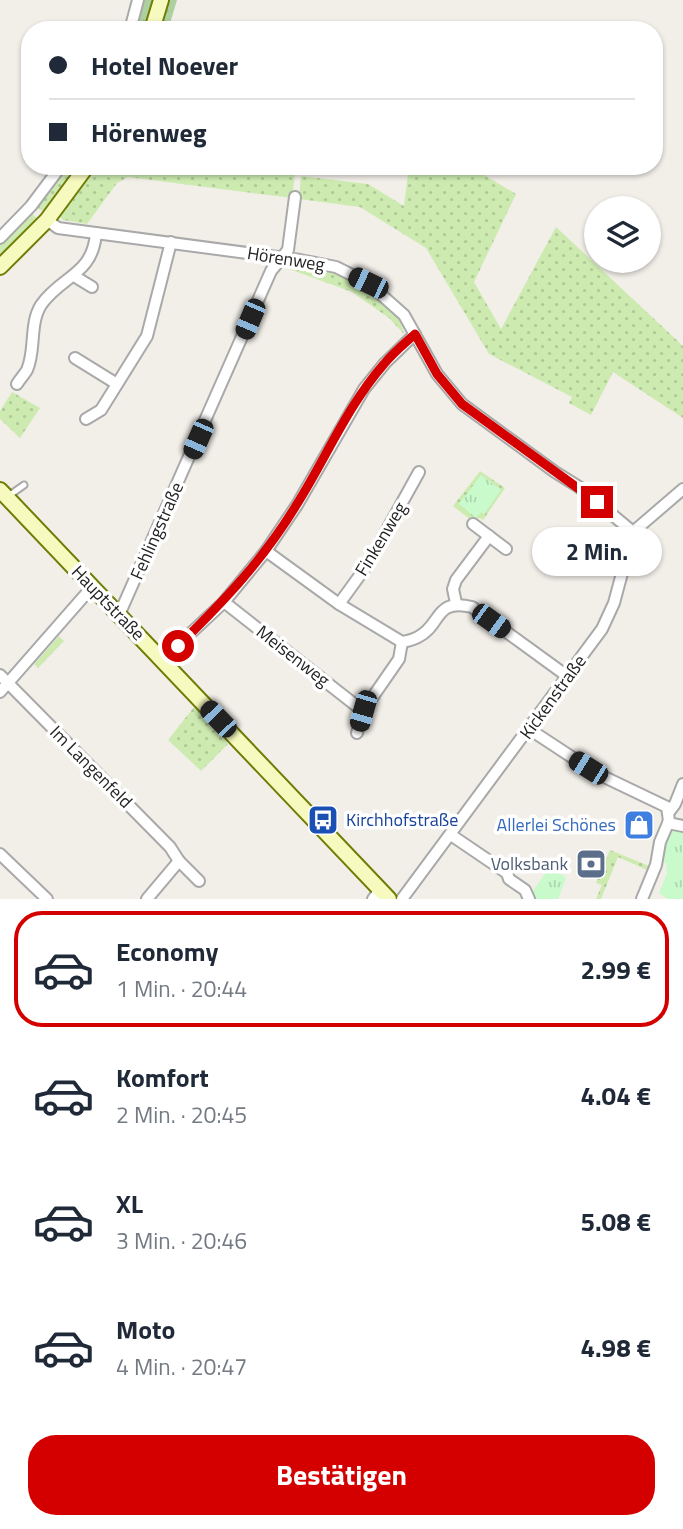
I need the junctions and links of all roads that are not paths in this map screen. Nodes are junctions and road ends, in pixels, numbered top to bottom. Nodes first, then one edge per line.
1 (138, 0) edge
2 (161, 0) edge
3 (132, 21) edge
4 (155, 21) edge
5 (54, 175) edge
6 (80, 175) edge
7 (295, 197) dead end
8 (47, 220) junction
9 (96, 233) junction
10 (0, 238) edge
11 (171, 242) junction
12 (282, 257) junction
13 (0, 267) edge
14 (74, 276) junction
15 (92, 287) dead end
16 (415, 334) junction
17 (75, 358) dead end
18 (17, 384) dead end
19 (117, 384) junction
20 (86, 419) dead end
21 (419, 472) dead end
22 (24, 485) dead end
23 (683, 489) edge
24 (4, 494) edge
25 (473, 524) dead end
26 (633, 532) junction
27 (489, 536) junction
28 (506, 549) dead end
29 (266, 551) junction
30 (93, 587) junction
31 (224, 602) junction
32 (456, 603) junction
33 (340, 604) junction
34 (119, 615) junction
35 (402, 642) junction
36 (162, 660) junction
37 (567, 677) junction
38 (4, 679) edge
39 (0, 692) edge
40 (363, 711) junction
41 (528, 729) junction
42 (357, 733) dead end
43 (683, 784) edge
44 (669, 818) junction
45 (683, 826) edge
46 (451, 835) junction
47 (0, 854) edge
48 (179, 861) junction
49 (199, 881) dead end
50 (381, 896) edge
51 (647, 897) edge
52 (47, 899) edge
53 (147, 899) edge
54 (402, 899) edge
55 (529, 899) edge

1 - 3 street
2 - 4 street
5 - 10 street
6 - 8 street
7 - 12 street, Fehlingstraße
8 - 9 street, Hörenweg
8 - 13 street
9 - 11 street, Hörenweg
9 - 14 street
11 - 12 street, Hörenweg
11 - 19 street
12 - 16 street, Hörenweg
12 - 34 street, Fehlingstraße
14 - 15 street
14 - 18 street
16 - 26 street, Hörenweg
16 - 29 street
17 - 19 street
19 - 20 street
21 - 33 street, Finkenweg
22 - 24 lane
23 - 26 street
24 - 30 street, Hauptstraße
25 - 27 street
26 - 37 street, Kickenstraße
27 - 28 street
27 - 32 street
29 - 31 street
29 - 33 street
30 - 34 street, Hauptstraße
30 - 38 street
31 - 36 street
31 - 40 street, Meisenweg
32 - 35 street
32 - 37 street
33 - 35 street
34 - 36 street, Hauptstraße
35 - 40 street
36 - 50 street, Hauptstraße
37 - 41 street, Kickenstraße
38 - 39 street
38 - 48 street, Im Langenfeld
40 - 42 street
41 - 44 street
41 - 46 street, Kickenstraße
43 - 44 street
44 - 45 street
44 - 51 street
46 - 54 street, Kickenstraße
46 - 55 street
47 - 52 street
48 - 49 street, Im Langenfeld
48 - 53 street

